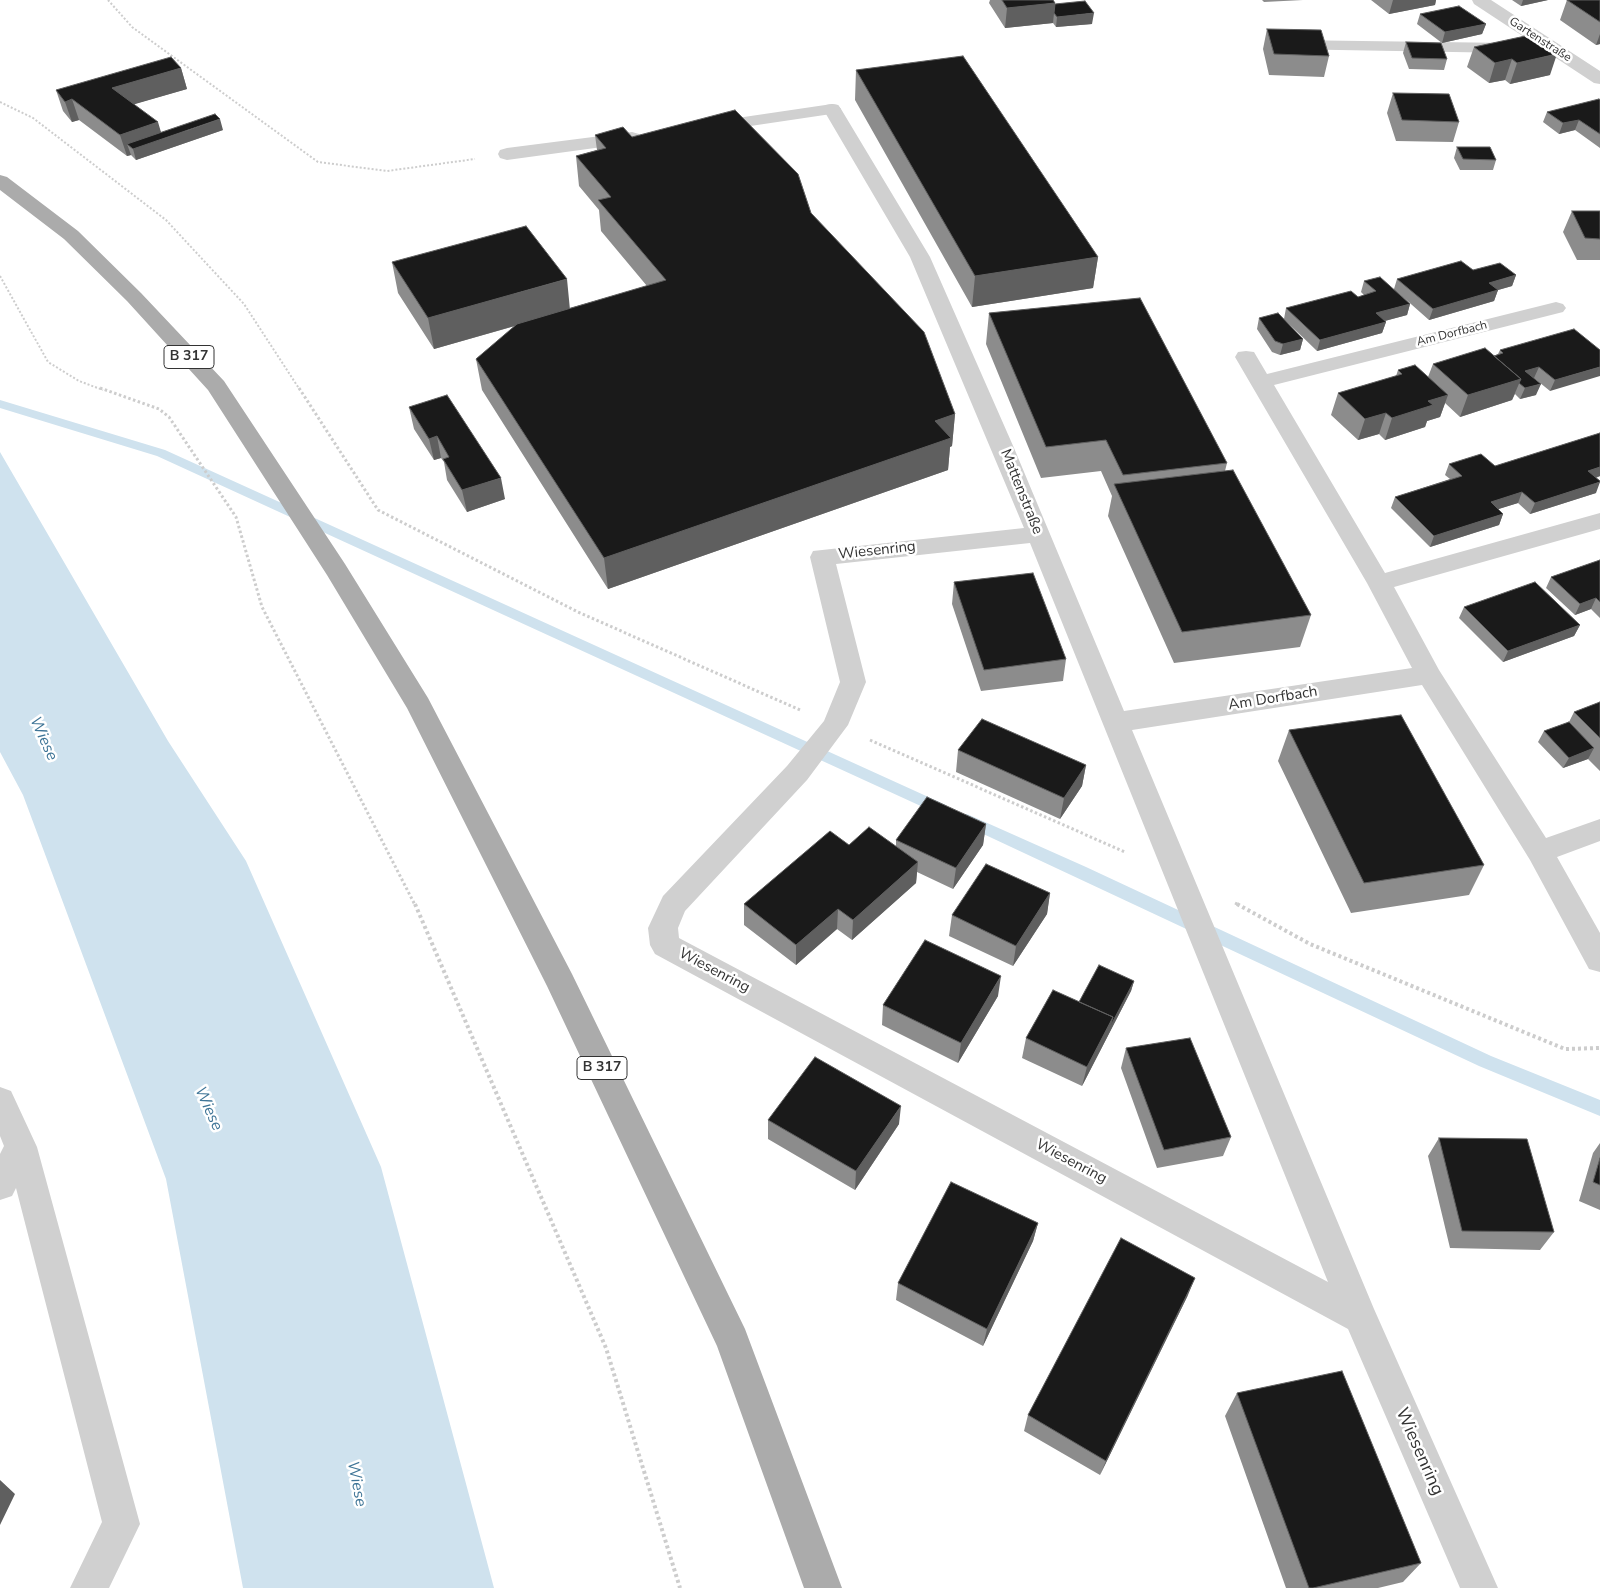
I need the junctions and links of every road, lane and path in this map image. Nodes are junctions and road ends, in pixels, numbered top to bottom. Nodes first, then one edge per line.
1 (108, 0) edge
2 (1480, 0) edge
3 (1276, 45) edge
4 (1551, 47) junction
5 (1600, 79) edge
6 (0, 102) edge
7 (694, 129) edge
8 (645, 136) edge
9 (507, 154) joint
10 (0, 181) edge
11 (0, 276) edge
12 (1556, 308) dead end
13 (1246, 357) dead end
14 (1261, 382) junction
15 (1600, 521) edge
16 (1038, 534) junction
17 (1379, 583) junction
18 (1429, 675) junction
19 (1117, 722) junction
20 (831, 730) junction
21 (1600, 830) edge
22 (1540, 852) junction
23 (1181, 880) junction
24 (1600, 960) edge
25 (1600, 1048) edge
26 (0, 1100) edge
27 (21, 1147) junction
28 (0, 1185) edge
29 (1360, 1317) junction
30 (89, 1588) edge
31 (680, 1588) edge
32 (823, 1588) edge
33 (1478, 1588) edge

1 - 9 path
2 - 4 street, Gartenstraße
3 - 4 street
4 - 5 street, Gartenstraße
6 - 20 path
7 - 16 street, Mattenstraße
8 - 9 street
10 - 32 main road, B 317
11 - 31 path
12 - 14 street, Am Dorfbach
13 - 14 street
14 - 17 street
15 - 17 street
16 - 19 street, Mattenstraße
16 - 20 street, Wiesenring
17 - 18 street
18 - 19 street, Am Dorfbach
18 - 22 street
19 - 23 street, Mattenstraße
20 - 23 path
20 - 29 street, Wiesenring
21 - 22 street
22 - 24 street
23 - 25 path
23 - 29 street, Wiesenring
26 - 27 street
27 - 28 street
27 - 30 street
29 - 33 street, Wiesenring

